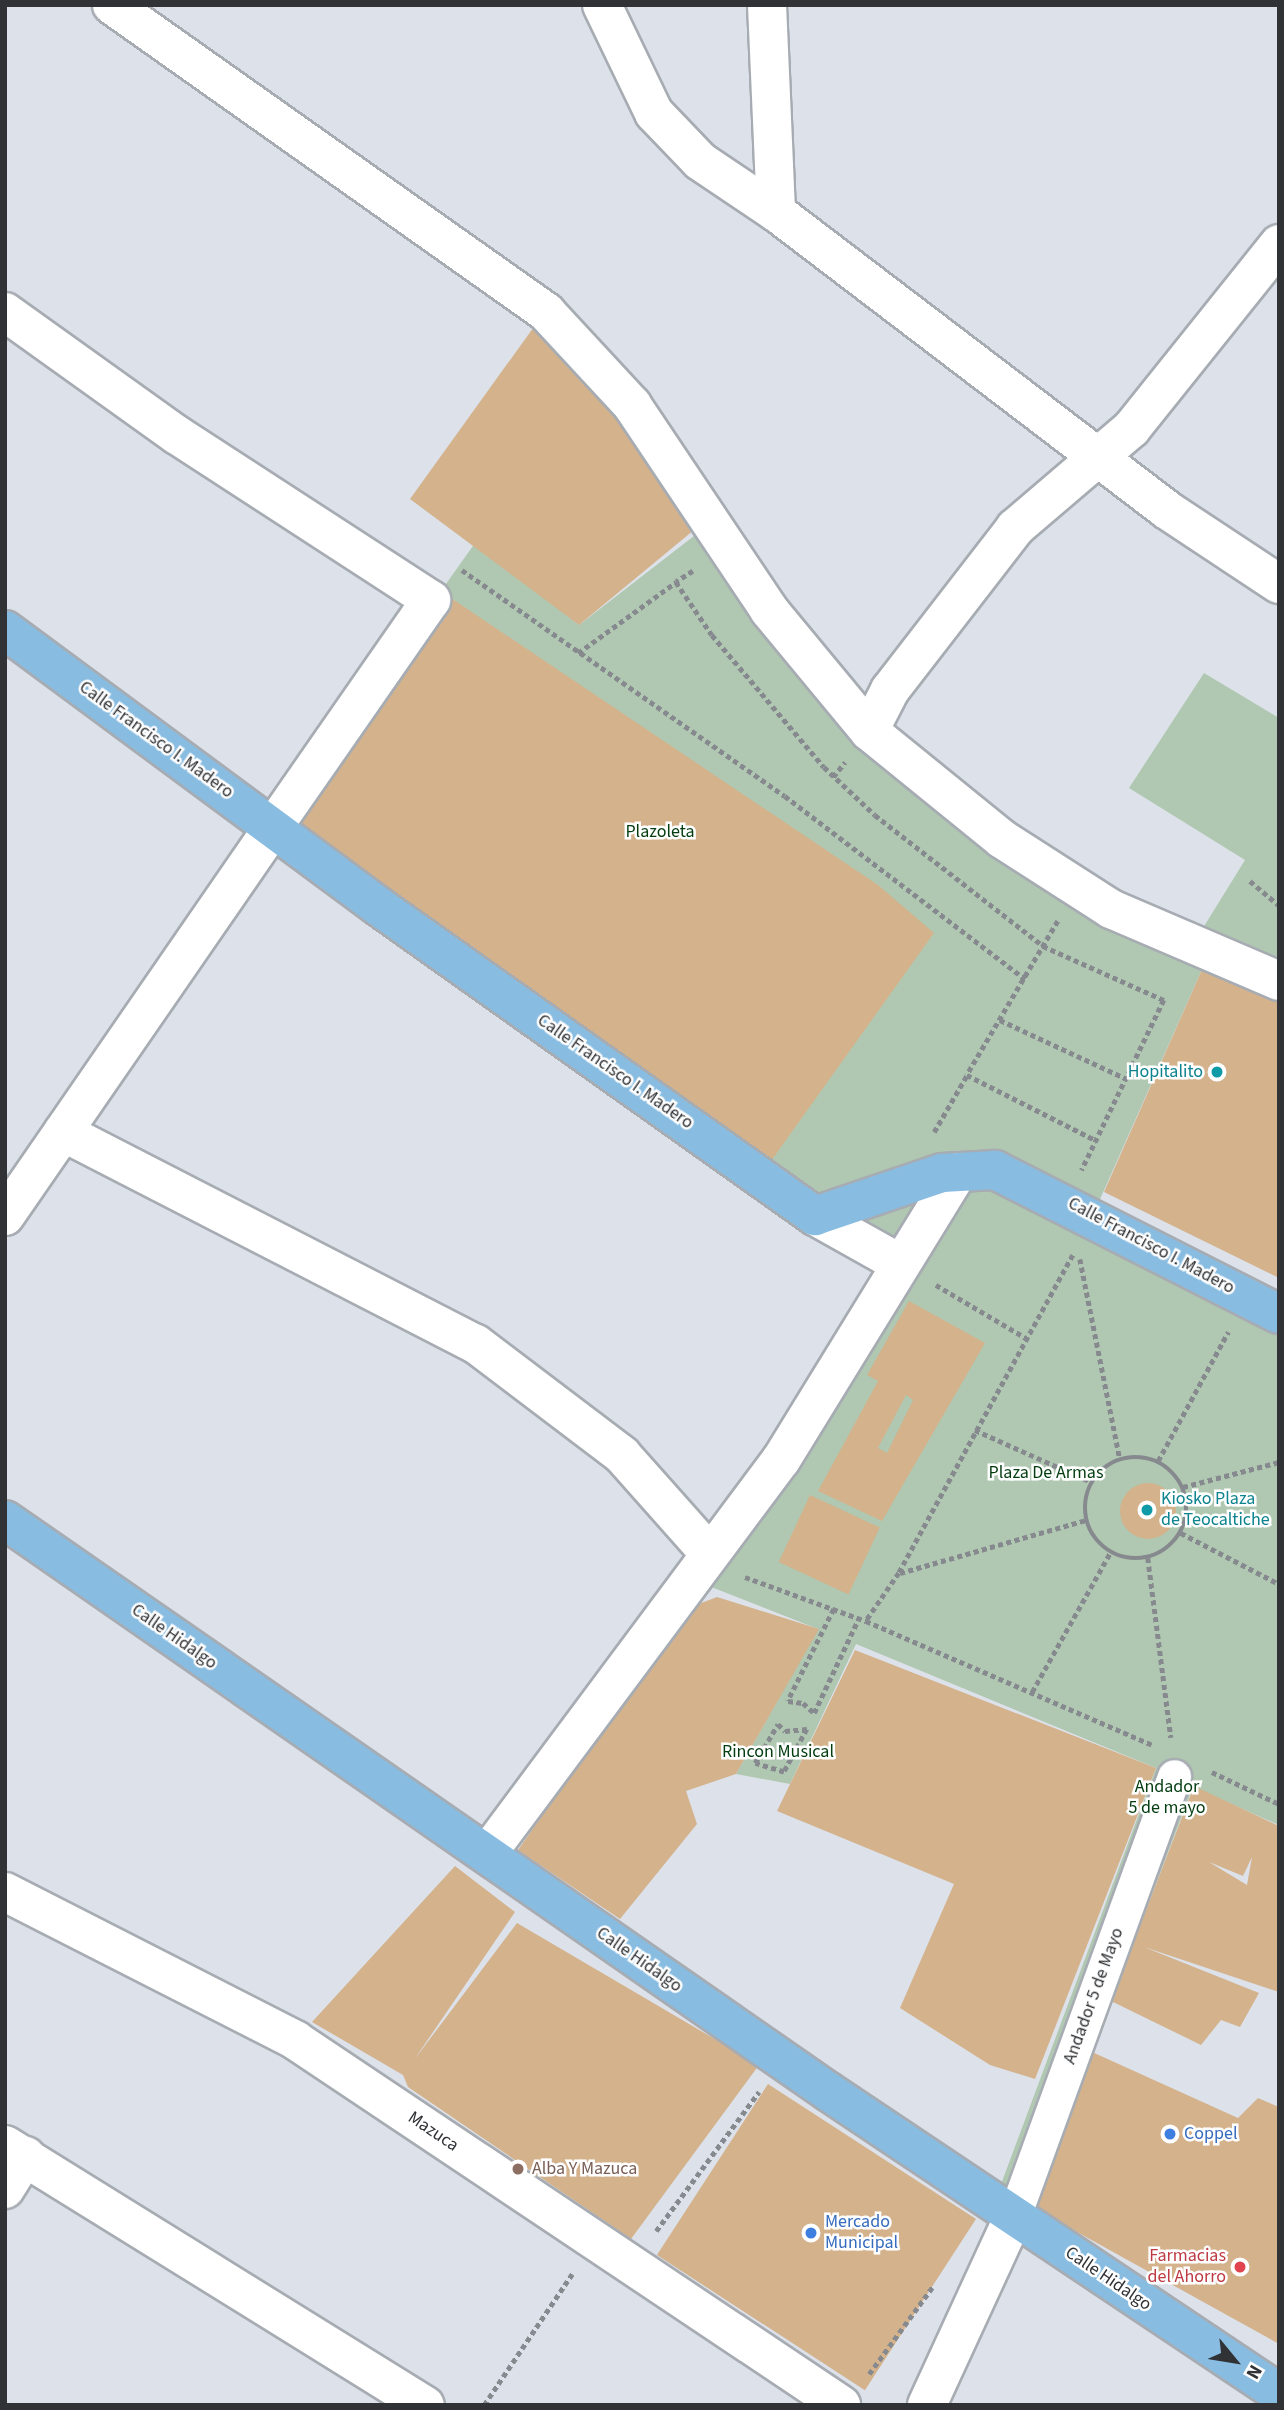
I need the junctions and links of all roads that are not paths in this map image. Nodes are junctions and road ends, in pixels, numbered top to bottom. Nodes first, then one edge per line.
1 (111, 5) edge
2 (602, 5) edge
3 (767, 5) edge
4 (776, 212) junction
5 (1279, 244) edge
6 (5, 312) edge
7 (1097, 456) junction
8 (1279, 584) edge
9 (5, 630) edge
10 (869, 731) junction
11 (274, 826) junction
12 (1279, 981) edge
13 (64, 1132) junction
14 (958, 1172) junction
15 (5, 1216) edge
16 (815, 1216) junction
17 (899, 1263) junction
18 (1279, 1314) edge
19 (5, 1520) edge
20 (710, 1554) junction
21 (1173, 1765) road end
22 (487, 1854) junction
23 (5, 1892) edge
24 (16, 2150) edge
25 (5, 2189) edge
26 (1014, 2216) junction
27 (852, 2393) edge
28 (1279, 2393) edge
29 (425, 2405) edge
30 (928, 2405) edge

1 - 10 street
2 - 4 street
3 - 4 street
4 - 7 street
5 - 7 street
6 - 11 street
7 - 8 street
7 - 10 street
9 - 11 main road, Calle Francisco I. Madero
10 - 12 street
11 - 13 street
11 - 16 main road, Calle Francisco I. Madero
13 - 15 street
13 - 20 street
14 - 16 main road, Calle Francisco I. Madero
14 - 17 street
14 - 18 main road, Calle Francisco I. Madero
16 - 17 street
17 - 20 street
19 - 22 main road, Calle Hidalgo
20 - 22 street
21 - 26 street, Andador 5 de Mayo
22 - 26 main road, Calle Hidalgo
23 - 27 street, Mazuca
24 - 25 street
24 - 29 street
26 - 28 main road, Calle Hidalgo
26 - 30 street

